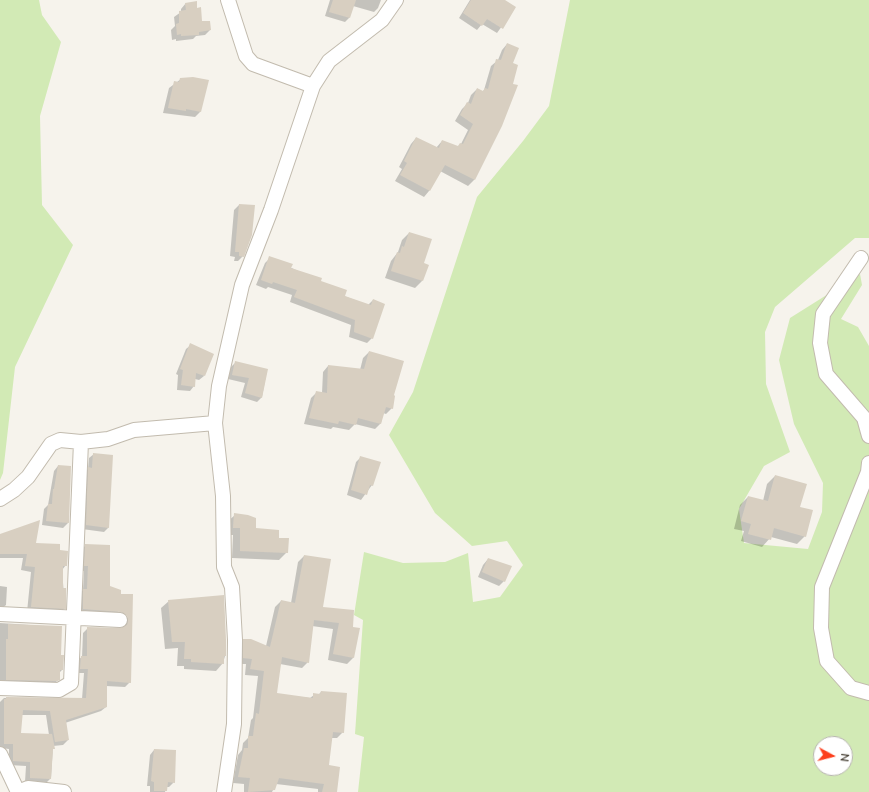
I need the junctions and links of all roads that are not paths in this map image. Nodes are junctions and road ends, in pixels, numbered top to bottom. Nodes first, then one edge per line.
1 (228, 0) edge
2 (396, 0) edge
3 (313, 86) junction
4 (861, 258) dead end
5 (215, 423) junction
6 (869, 436) edge
7 (81, 442) junction
8 (869, 463) edge
9 (0, 499) edge
10 (0, 614) edge
11 (74, 618) junction
12 (120, 620) dead end
13 (0, 688) edge
14 (869, 693) edge
15 (0, 754) edge
16 (18, 792) edge
17 (64, 792) edge
18 (220, 792) edge
19 (224, 792) edge

1 - 3 street
2 - 3 street
3 - 5 street
4 - 6 street
5 - 7 street
5 - 19 street
7 - 9 street
7 - 11 street
8 - 14 street
10 - 11 street
11 - 12 street
11 - 13 street
15 - 16 street
16 - 17 street
18 - 19 street

